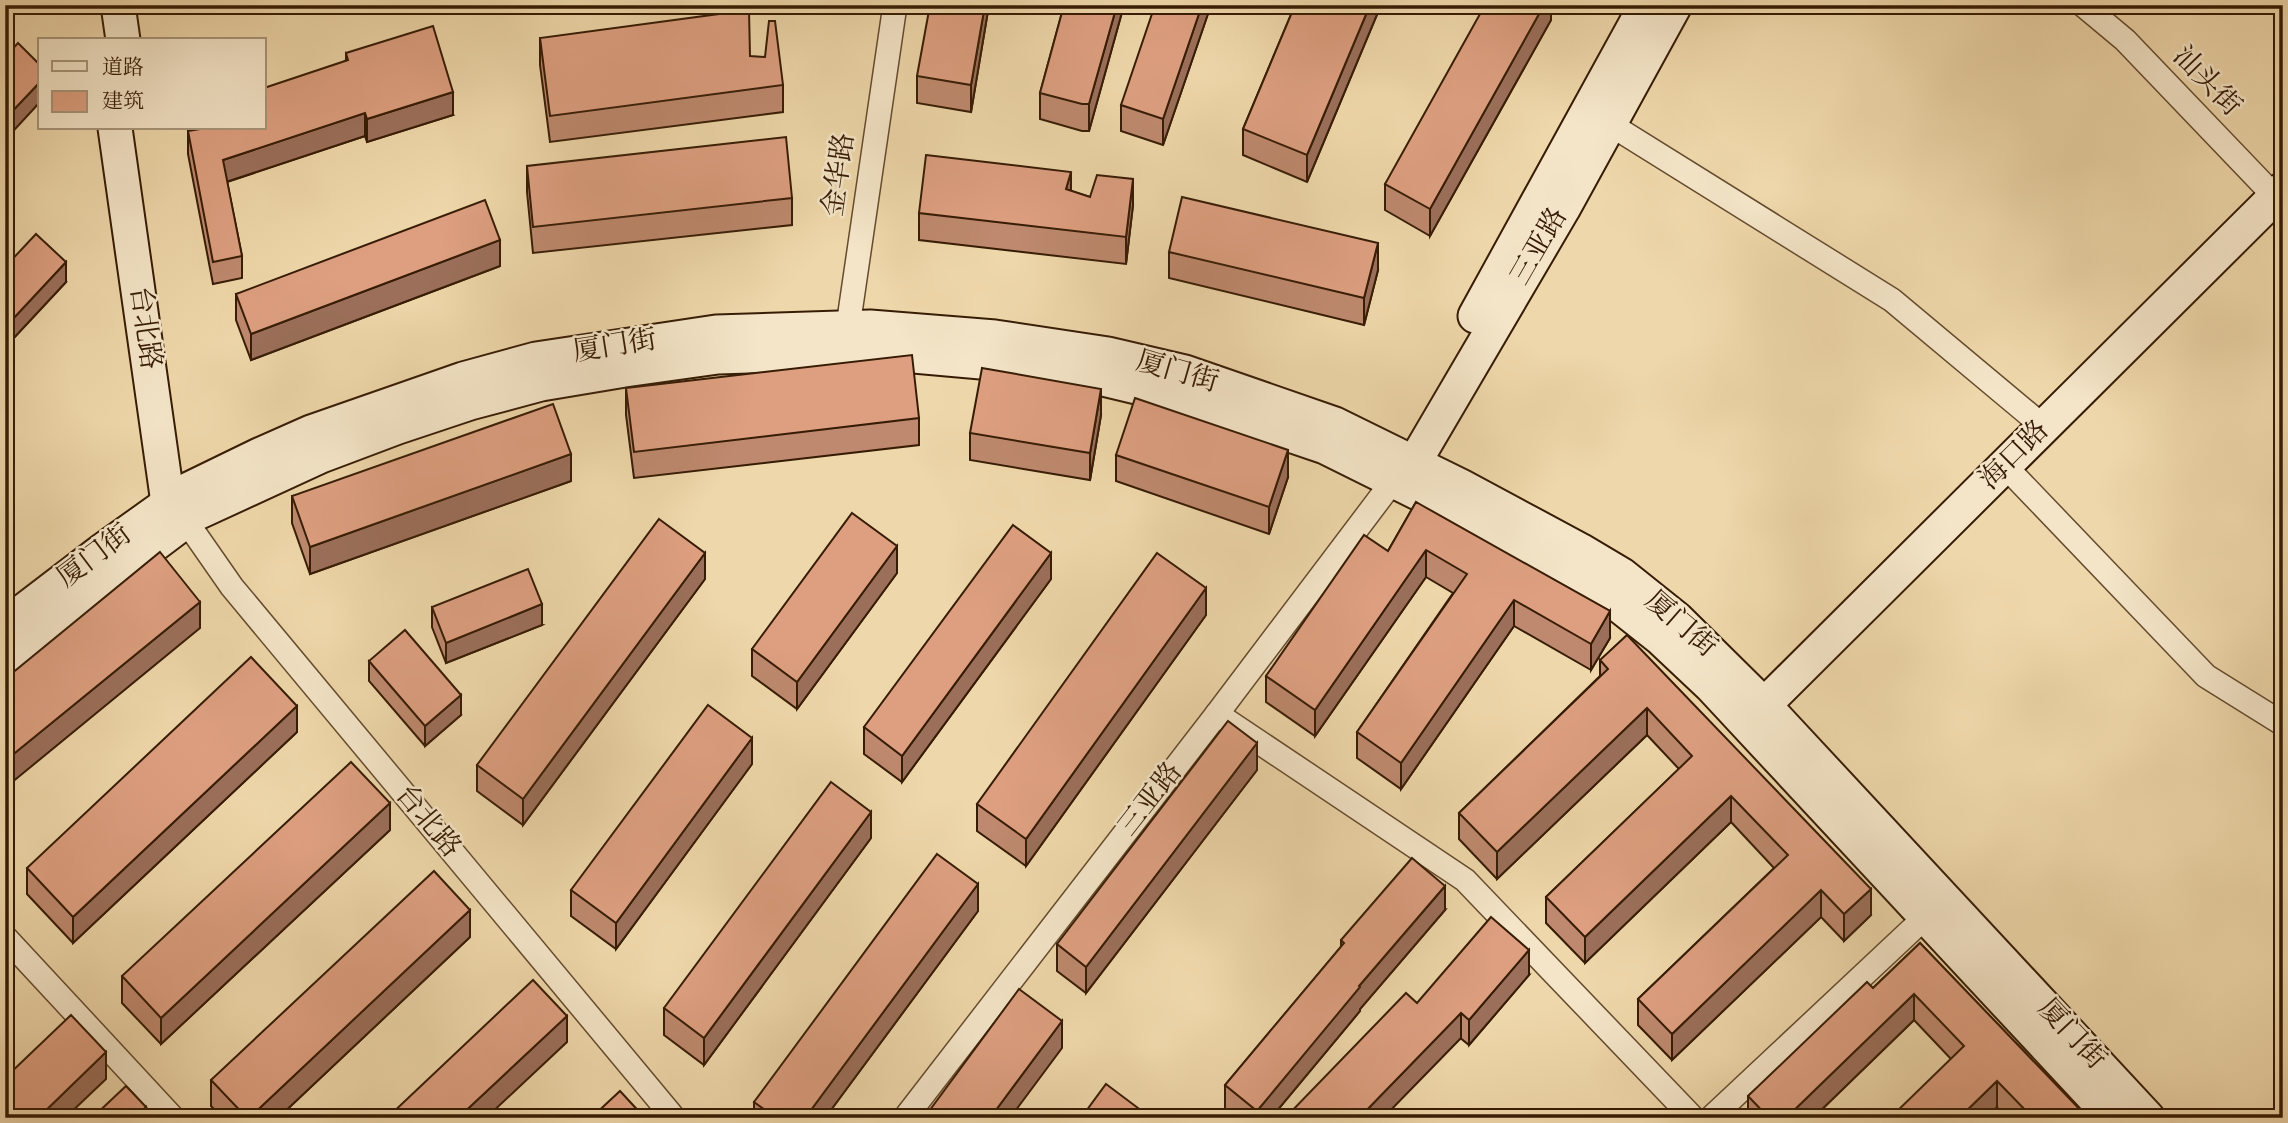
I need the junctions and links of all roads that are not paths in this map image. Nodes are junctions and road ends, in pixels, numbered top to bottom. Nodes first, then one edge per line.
1 (97, 5) edge
2 (118, 5) edge
3 (895, 5) edge
4 (1646, 5) edge
5 (1675, 5) edge
6 (2083, 5) edge
7 (102, 38) edge
8 (123, 38) edge
9 (1599, 117) junction
10 (115, 130) edge
11 (136, 130) edge
12 (2280, 197) edge
13 (846, 340) junction
14 (2043, 427) junction
15 (1403, 466) junction
16 (2005, 466) junction
17 (183, 511) junction
18 (5, 625) edge
19 (5, 657) edge
20 (1217, 714) junction
21 (1755, 714) junction
22 (2283, 724) edge
23 (1935, 909) junction
24 (5, 937) edge
25 (173, 1118) edge
26 (674, 1118) edge
27 (905, 1118) edge
28 (1693, 1118) edge
29 (1711, 1118) edge
30 (2113, 1118) edge
31 (2147, 1118) edge

1 - 7 main road
2 - 8 main road
3 - 13 street, 金华路
4 - 9 main road, 三亚路
5 - 9 main road, 三亚路
6 - 12 street, 汕头街
9 - 14 street
9 - 15 main road, 三亚路
10 - 17 main road, 台北路
11 - 17 main road, 台北路
12 - 14 main road, 海口路
13 - 15 main road, 厦门街
13 - 17 main road, 厦门街
14 - 16 main road, 海口路
15 - 20 street, 三亚路
15 - 21 main road, 厦门街
16 - 21 main road, 海口路
16 - 22 street
17 - 18 main road, 厦门街
17 - 19 main road, 厦门街
17 - 26 street, 台北路
20 - 27 street, 三亚路
20 - 28 street
21 - 23 main road, 厦门街
23 - 29 street
23 - 30 main road, 厦门街
23 - 31 main road, 厦门街
24 - 25 street

